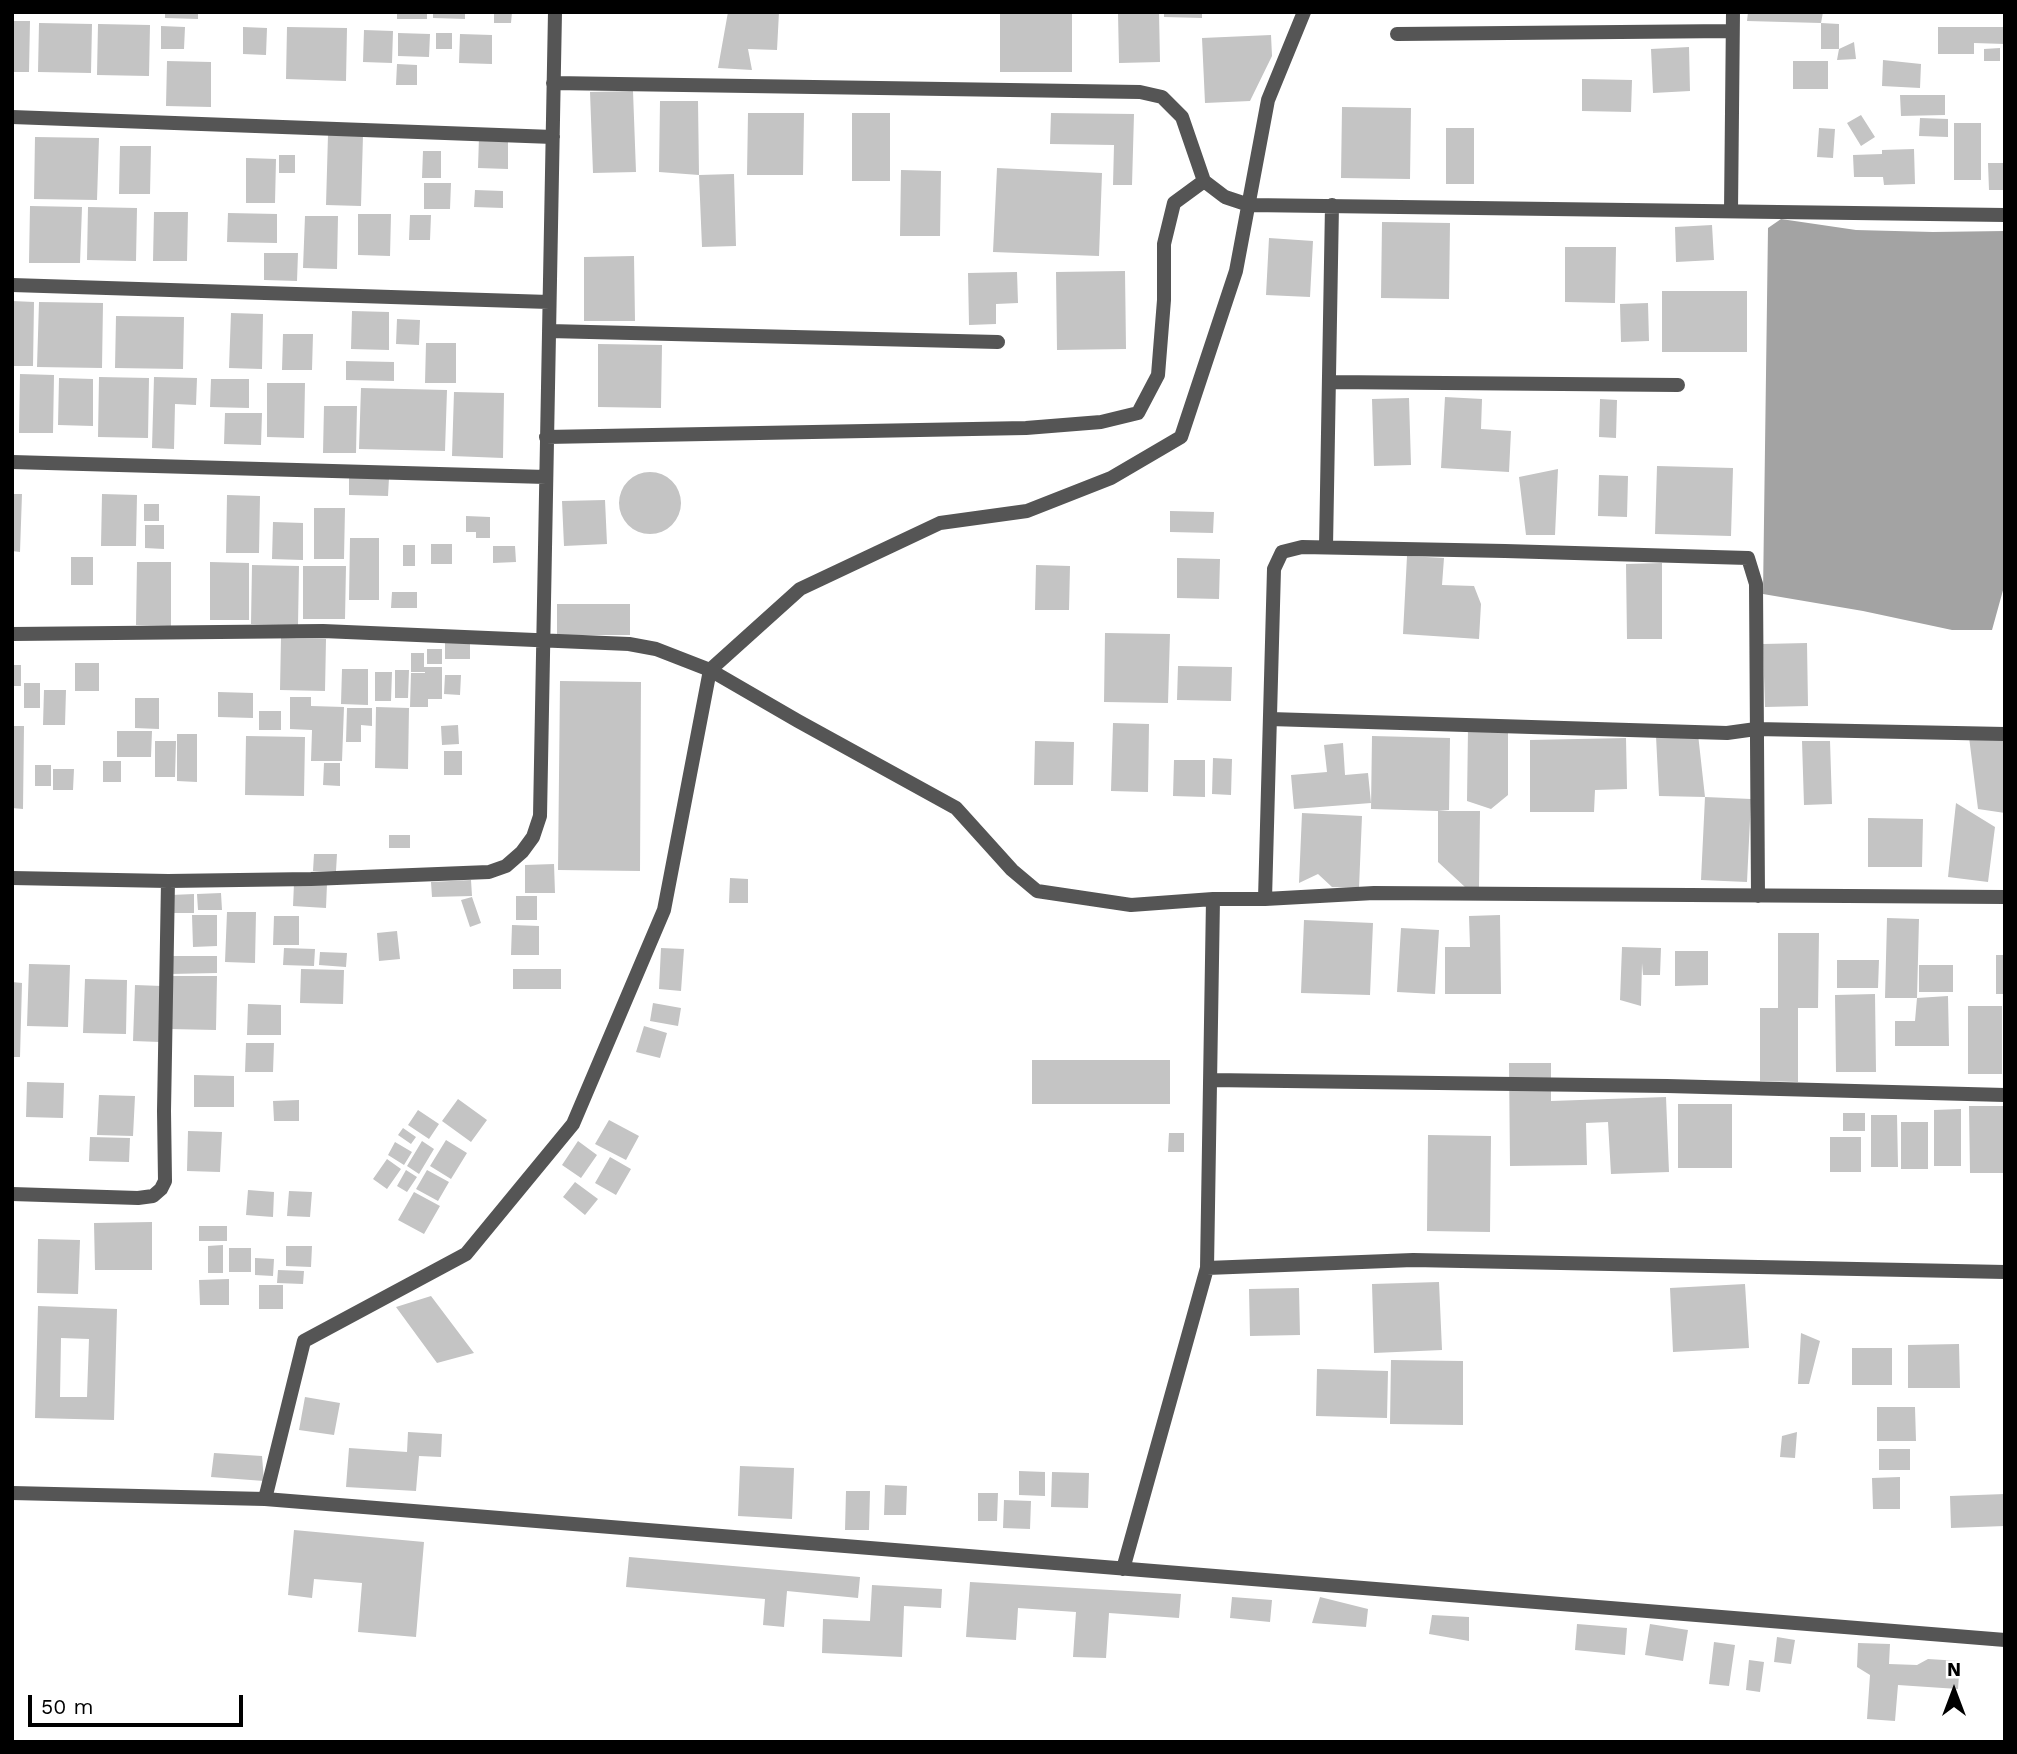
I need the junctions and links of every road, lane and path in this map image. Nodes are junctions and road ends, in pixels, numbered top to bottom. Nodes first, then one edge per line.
1 (555, 12) edge
2 (1304, 12) edge
3 (1733, 12) edge
4 (1732, 31) junction
5 (1397, 34) dead end
6 (554, 83) junction
7 (12, 117) edge
8 (553, 137) junction
9 (1204, 181) junction
10 (1249, 205) junction
11 (1332, 205) junction
12 (1731, 211) junction
13 (2005, 215) edge
14 (12, 285) edge
15 (549, 302) junction
16 (549, 331) junction
17 (998, 342) dead end
18 (1329, 382) junction
19 (1678, 385) dead end
20 (547, 437) junction
21 (12, 462) edge
22 (546, 477) junction
23 (1326, 547) junction
24 (12, 634) edge
25 (544, 641) junction
26 (710, 670) junction
27 (1270, 719) junction
28 (1756, 729) junction
29 (2005, 734) edge
30 (12, 878) edge
31 (168, 881) junction
32 (1758, 895) junction
33 (2005, 897) edge
34 (1213, 899) junction
35 (1265, 899) junction
36 (1210, 1080) junction
37 (2005, 1095) edge
38 (12, 1194) edge
39 (1207, 1268) junction
40 (2005, 1272) edge
41 (12, 1493) edge
42 (265, 1499) junction
43 (1123, 1569) junction
44 (2005, 1640) edge

1 - 6 street
2 - 10 street
3 - 4 street
4 - 5 street
4 - 12 street
6 - 8 street
6 - 9 street
7 - 8 street
8 - 15 street
9 - 10 street
9 - 20 street
10 - 11 street
10 - 26 street
11 - 12 street
11 - 18 street
12 - 13 street
14 - 15 street
15 - 16 street
16 - 17 street
16 - 20 street
18 - 19 street
18 - 23 street
20 - 22 street
21 - 22 street
22 - 25 street
23 - 27 street
23 - 28 street
24 - 25 street
25 - 26 street
25 - 31 street
26 - 34 street
26 - 42 street
27 - 28 street
27 - 35 street
28 - 29 street
28 - 32 street
30 - 31 street
31 - 38 street
32 - 33 street
32 - 35 street
34 - 35 street
34 - 36 street
36 - 37 street
36 - 39 street
39 - 40 street
39 - 43 street
41 - 42 street
42 - 43 street
43 - 44 street

